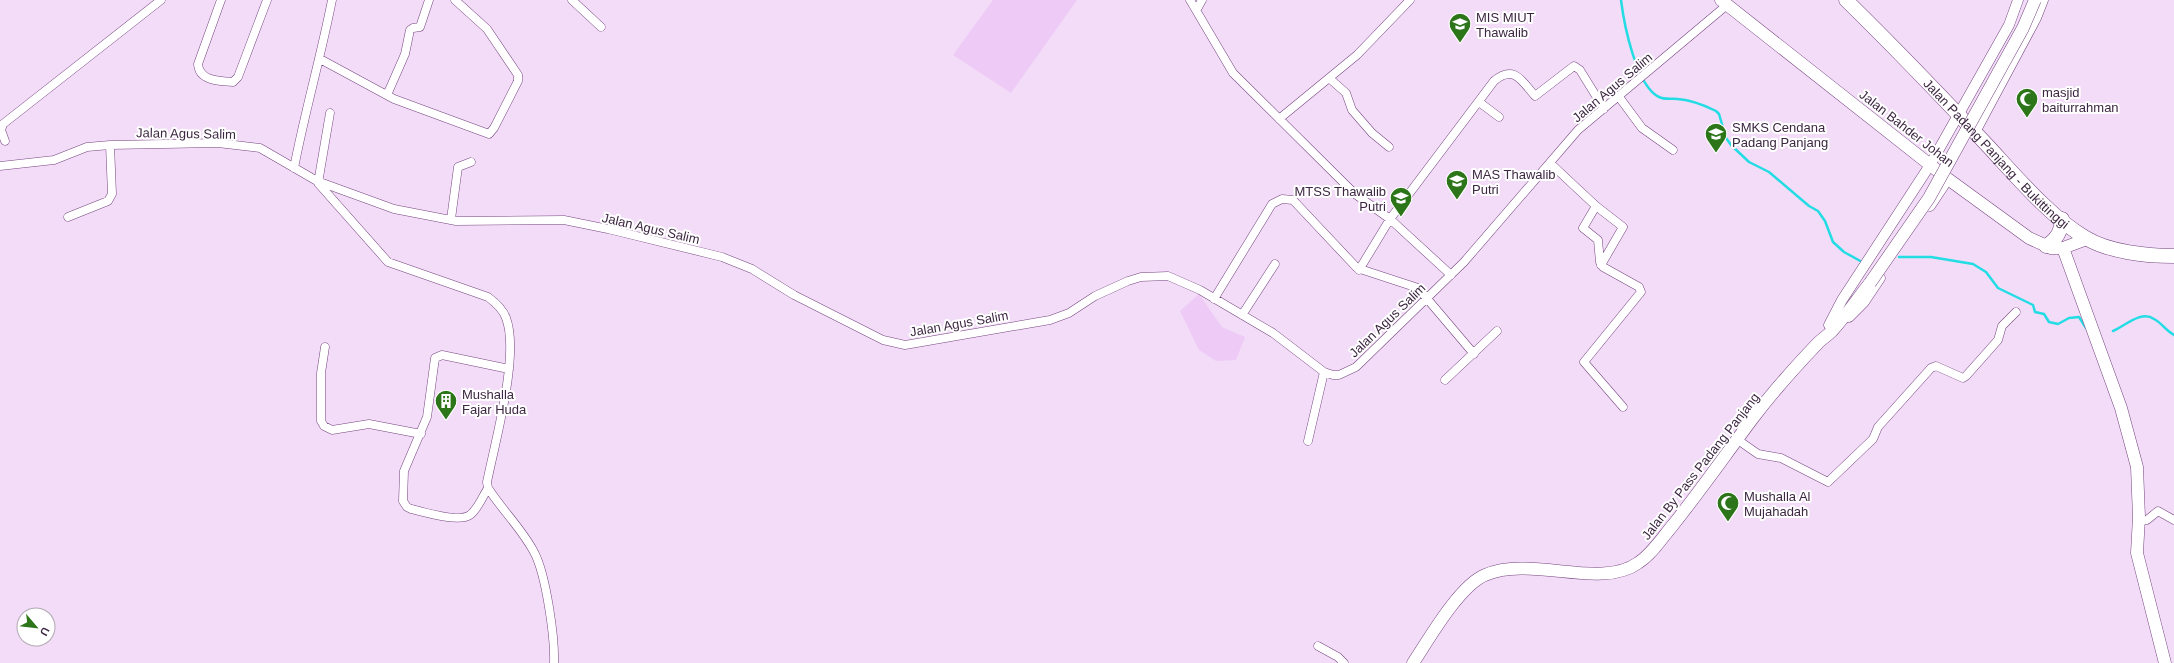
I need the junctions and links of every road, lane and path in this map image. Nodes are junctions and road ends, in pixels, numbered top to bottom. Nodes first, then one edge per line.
1 (161, 0) edge
2 (221, 0) edge
3 (267, 0) edge
4 (332, 0) edge
5 (429, 0) edge
6 (455, 0) edge
7 (572, 0) edge
8 (1190, 0) edge
9 (1202, 0) edge
10 (1410, 0) edge
11 (1846, 0) edge
12 (2018, 0) edge
13 (2029, 0) edge
14 (2035, 0) edge
15 (2043, 0) edge
16 (1724, 3) edge
17 (1197, 8) junction
18 (601, 27) dead end
19 (320, 59) junction
20 (1329, 78) junction
21 (387, 95) junction
22 (1618, 97) junction
23 (1479, 102) junction
24 (1604, 109) junction
25 (330, 113) dead end
26 (1958, 114) junction
27 (1499, 117) dead end
28 (1279, 119) junction
29 (1975, 132) junction
30 (5, 141) dead end
31 (110, 145) junction
32 (1389, 147) dead end
33 (1672, 150) dead end
34 (471, 162) dead end
35 (1550, 163) junction
36 (1930, 165) junction
37 (0, 166) edge
38 (294, 168) junction
39 (1948, 179) junction
40 (317, 181) junction
41 (1596, 206) junction
42 (68, 217) dead end
43 (450, 219) junction
44 (1390, 219) junction
45 (2062, 219) junction
46 (2087, 239) junction
47 (2046, 246) junction
48 (2063, 248) junction
49 (2174, 256) edge
50 (1275, 264) dead end
51 (1601, 264) junction
52 (1359, 270) junction
53 (1451, 275) junction
54 (1868, 281) junction
55 (1214, 298) junction
56 (1428, 299) junction
57 (2016, 312) dead end
58 (1242, 315) junction
59 (1830, 328) junction
60 (1497, 331) dead end
61 (324, 347) dead end
62 (1474, 354) junction
63 (510, 369) junction
64 (1324, 372) junction
65 (1445, 380) dead end
66 (1623, 407) dead end
67 (421, 434) junction
68 (1738, 440) junction
69 (1308, 441) dead end
70 (488, 488) junction
71 (2174, 520) edge
72 (2139, 521) junction
73 (1318, 646) dead end
74 (554, 663) edge
75 (1344, 663) edge
76 (1413, 663) edge
77 (2165, 663) edge

1 - 30 street
2 - 3 street
4 - 19 street
5 - 21 street
6 - 21 street
7 - 18 street
8 - 17 street
9 - 17 street
10 - 20 street
11 - 26 highway, Jalan Padang Panjang - Bukittinggi
12 - 26 street
13 - 54 main road
14 - 54 main road, bridge
15 - 29 street
16 - 22 street, Jalan Agus Salim
16 - 36 main road, Jalan Bahder Johan
17 - 28 street
19 - 21 street
19 - 38 street
20 - 28 street
20 - 32 street
22 - 24 street, Jalan Agus Salim
22 - 33 street
23 - 24 street
23 - 27 street
23 - 44 street
24 - 35 street, Jalan Agus Salim
25 - 40 street
26 - 29 highway, Jalan Padang Panjang - Bukittinggi
26 - 36 street
28 - 44 street
29 - 45 highway, Jalan Padang Panjang - Bukittinggi
31 - 37 street, Jalan Agus Salim
31 - 38 street, Jalan Agus Salim
31 - 42 street
34 - 43 street
35 - 41 street
35 - 53 street, Jalan Agus Salim
36 - 39 main road, Jalan Bahder Johan
36 - 59 street
38 - 40 street, Jalan Agus Salim
39 - 47 main road, Jalan Bahder Johan
39 - 59 street
40 - 43 street, Jalan Agus Salim
40 - 63 street
41 - 51 street
41 - 51 street
43 - 55 street, Jalan Agus Salim
44 - 52 street
44 - 53 street
45 - 46 highway, Jalan Padang Panjang - Bukittinggi
45 - 47 highway
46 - 48 main road, Jalan Bahder Johan
46 - 49 highway, Jalan Padang Panjang - Bukittinggi
47 - 48 main road, Jalan Bahder Johan
48 - 72 main road
50 - 58 street
51 - 66 street
52 - 55 street
52 - 56 street
53 - 56 street, Jalan Agus Salim
54 - 59 main road, Jalan By Pass Padang Panjang
55 - 58 street, Jalan Agus Salim
56 - 62 street
56 - 64 street, Jalan Agus Salim
57 - 68 street
58 - 64 street, Jalan Agus Salim
59 - 68 main road, Jalan By Pass Padang Panjang
60 - 62 street
61 - 67 street
62 - 65 street
63 - 67 street
63 - 70 street
64 - 69 street
67 - 70 street
68 - 76 main road, Jalan By Pass Padang Panjang
70 - 74 street
71 - 72 street
72 - 77 main road
73 - 75 street

